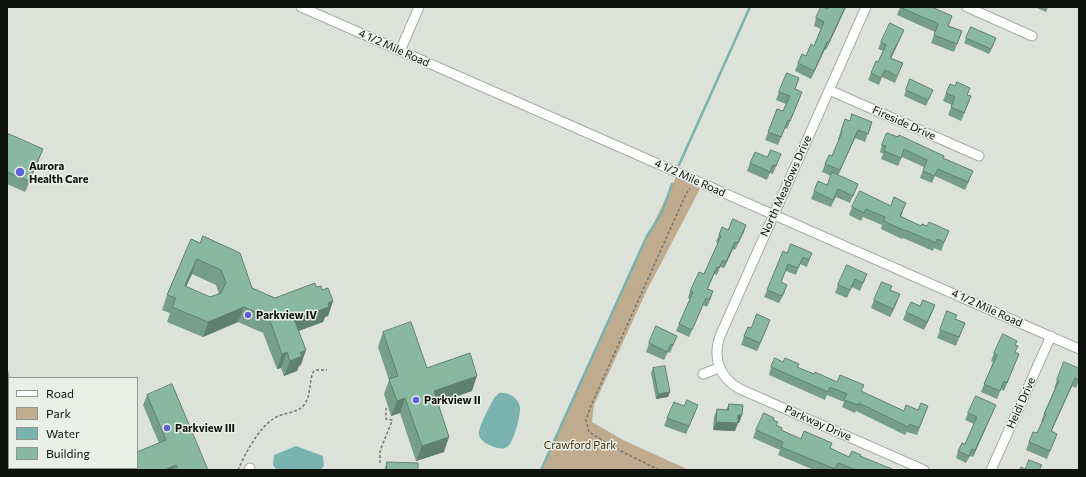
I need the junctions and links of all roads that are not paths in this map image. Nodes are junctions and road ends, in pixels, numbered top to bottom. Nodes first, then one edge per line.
1 (302, 7) edge
2 (419, 7) edge
3 (866, 7) edge
4 (967, 7) edge
5 (1032, 36) dead end
6 (400, 51) junction
7 (829, 90) junction
8 (979, 156) dead end
9 (774, 214) junction
10 (1051, 336) junction
11 (1079, 348) edge
12 (719, 368) junction
13 (703, 374) dead end
14 (924, 470) edge
15 (991, 470) edge

1 - 6 street, 4 1/2 Mile Road
2 - 6 street
3 - 7 street, North Meadows Drive
4 - 5 street
6 - 9 street, 4 1/2 Mile Road
7 - 8 street, Fireside Drive
7 - 9 street, North Meadows Drive
9 - 10 street, 4 1/2 Mile Road
9 - 12 street, North Meadows Drive
10 - 11 street, 4 1/2 Mile Road
10 - 15 street, Heidi Drive
12 - 13 street
12 - 14 street, Parkway Drive

